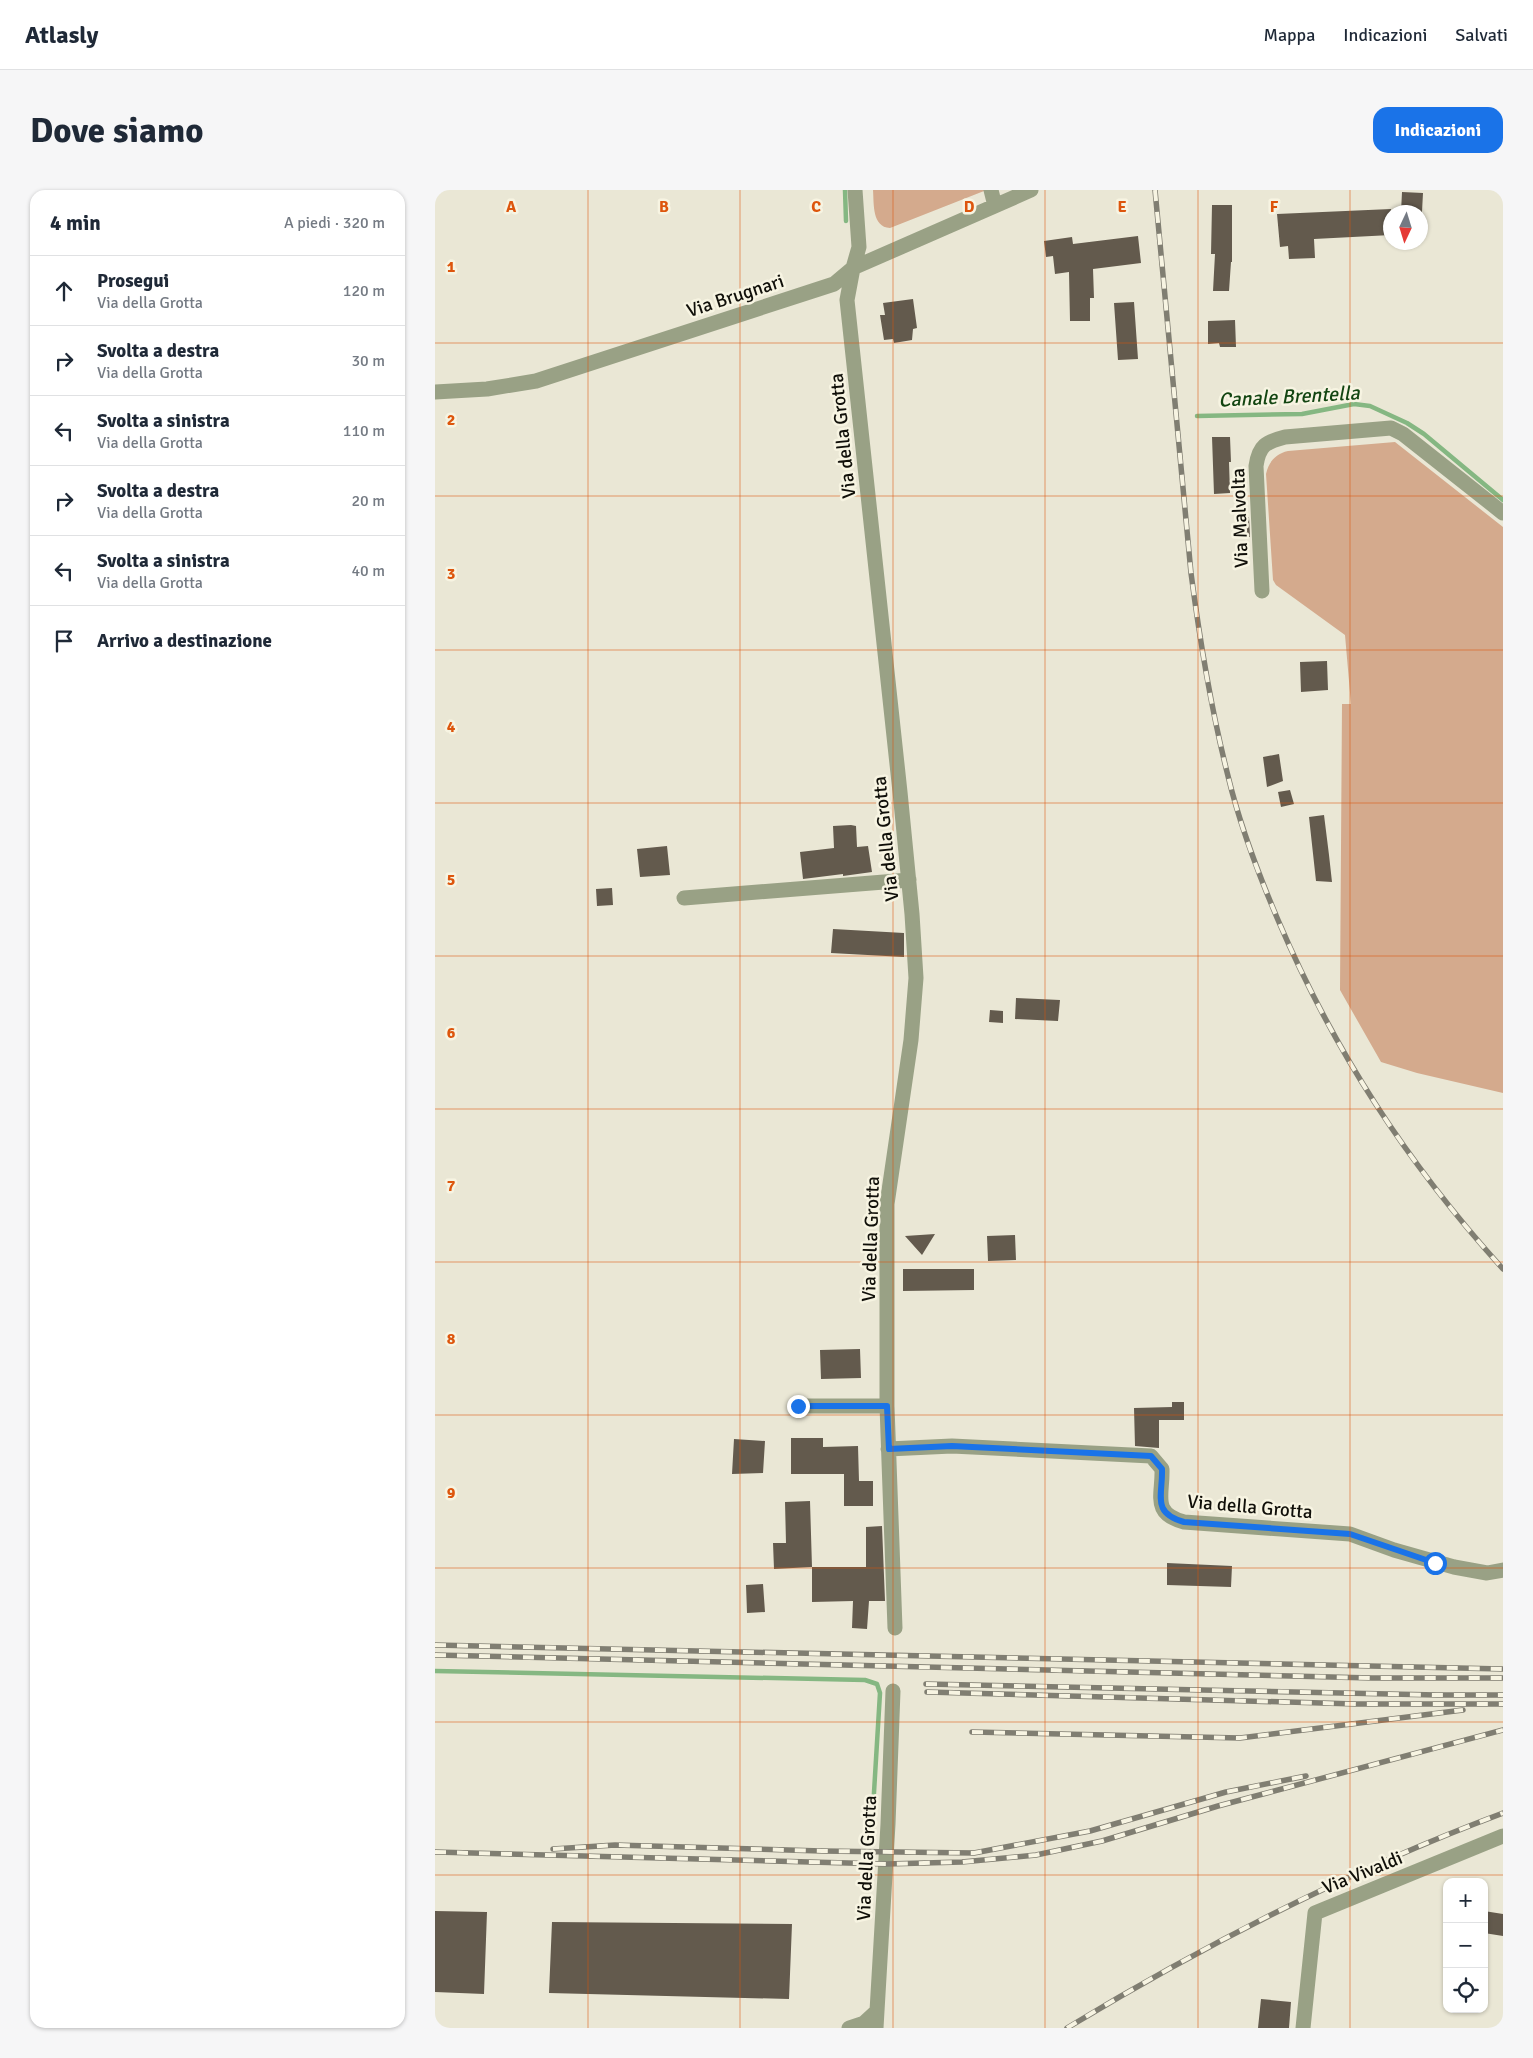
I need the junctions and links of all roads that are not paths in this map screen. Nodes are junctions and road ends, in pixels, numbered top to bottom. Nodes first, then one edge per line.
1 (855, 190) edge
2 (991, 190) edge
3 (1031, 190) edge
4 (995, 206) junction
5 (853, 268) junction
6 (435, 392) edge
7 (1503, 513) edge
8 (1263, 591) dead end
9 (909, 880) junction
10 (684, 898) dead end
11 (798, 1406) dead end
12 (887, 1406) junction
13 (889, 1449) junction
14 (1503, 1570) edge
15 (895, 1628) dead end
16 (893, 1691) dead end
17 (1503, 1836) edge
18 (877, 2011) junction
19 (849, 2028) edge
20 (876, 2028) edge
21 (1303, 2028) edge

1 - 5 street, Via della Grotta
2 - 4 street
3 - 4 street, Via Brugnari
4 - 5 street, Via Brugnari
5 - 6 street, Via Brugnari
5 - 9 street, Via della Grotta
7 - 8 street, Via Malvolta
9 - 10 street
9 - 12 street, Via della Grotta
11 - 12 street
12 - 13 street, Via della Grotta
13 - 14 street, Via della Grotta
13 - 15 street, Via della Grotta
16 - 18 street, Via della Grotta
17 - 21 street, Via Vivaldi
18 - 19 street
18 - 20 street, Via della Grotta

